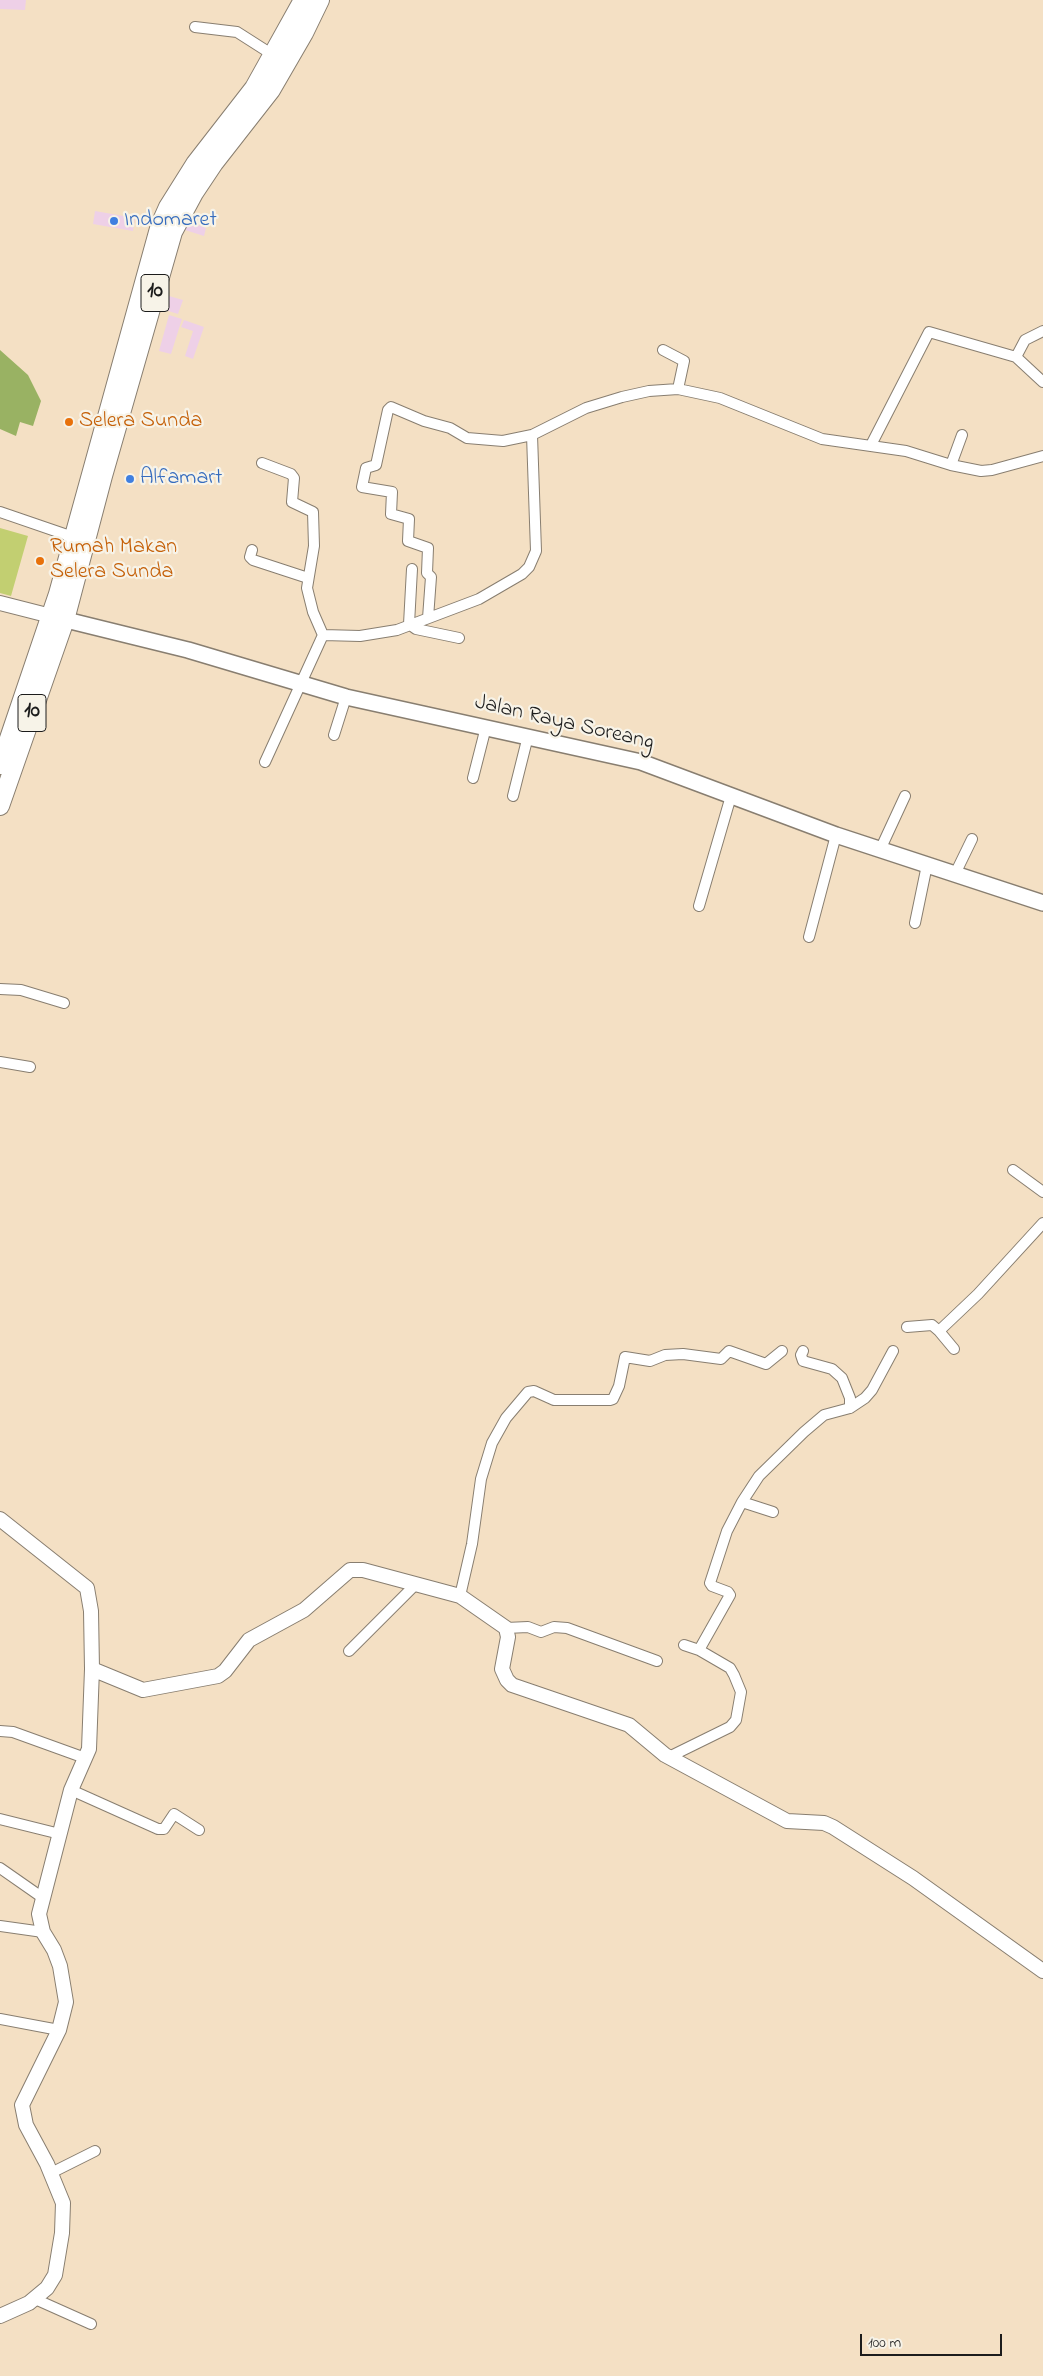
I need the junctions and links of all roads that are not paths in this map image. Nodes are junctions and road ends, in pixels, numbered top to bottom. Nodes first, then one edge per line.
1 (303, 0) edge
2 (320, 0) edge
3 (194, 27) dead end
4 (274, 55) junction
5 (1043, 331) edge
6 (663, 350) dead end
7 (1016, 357) junction
8 (1043, 382) edge
9 (678, 389) junction
10 (532, 435) junction
11 (962, 435) dead end
12 (871, 445) junction
13 (1043, 456) edge
14 (262, 463) dead end
15 (951, 465) junction
16 (0, 512) edge
17 (73, 536) junction
18 (252, 550) dead end
19 (412, 569) dead end
20 (308, 578) junction
21 (0, 603) edge
22 (58, 618) junction
23 (428, 618) junction
24 (410, 624) junction
25 (323, 635) junction
26 (459, 638) dead end
27 (300, 685) junction
28 (346, 698) junction
29 (486, 727) junction
30 (334, 735) dead end
31 (528, 736) junction
32 (265, 762) dead end
33 (0, 765) edge
34 (473, 778) dead end
35 (513, 796) dead end
36 (731, 796) junction
37 (906, 796) dead end
38 (0, 806) edge
39 (836, 835) junction
40 (972, 839) dead end
41 (880, 850) junction
42 (927, 865) junction
43 (955, 874) junction
44 (1043, 903) edge
45 (699, 906) dead end
46 (915, 923) dead end
47 (810, 937) dead end
48 (0, 989) edge
49 (64, 1002) dead end
50 (0, 1062) edge
51 (30, 1067) dead end
52 (1013, 1170) dead end
53 (1043, 1192) edge
54 (1043, 1223) edge
55 (907, 1327) dead end
56 (939, 1330) junction
57 (954, 1349) dead end
58 (782, 1351) dead end
59 (803, 1351) dead end
60 (893, 1351) dead end
61 (850, 1408) junction
62 (742, 1502) junction
63 (773, 1512) dead end
64 (0, 1519) edge
65 (417, 1583) junction
66 (460, 1596) junction
67 (506, 1628) junction
68 (684, 1645) dead end
69 (699, 1650) junction
70 (350, 1651) dead end
71 (657, 1661) dead end
72 (92, 1669) junction
73 (0, 1731) edge
74 (669, 1757) junction
75 (85, 1758) junction
76 (71, 1790) junction
77 (0, 1818) edge
78 (199, 1830) dead end
79 (60, 1834) junction
80 (0, 1868) edge
81 (43, 1898) junction
82 (0, 1926) edge
83 (43, 1932) junction
84 (1043, 1971) edge
85 (0, 2019) edge
86 (59, 2030) junction
87 (95, 2151) dead end
88 (51, 2172) junction
89 (35, 2299) junction
90 (0, 2316) edge
91 (91, 2324) dead end

1 - 4 highway, 10
2 - 22 highway, 10
3 - 4 street
4 - 17 highway, 10
5 - 7 street
6 - 9 street
7 - 8 street
7 - 12 street
9 - 10 street
9 - 12 street
10 - 23 street
10 - 23 street
11 - 15 street
12 - 15 street
13 - 15 street
14 - 20 street
16 - 17 street
17 - 22 highway, 10
18 - 20 street
19 - 24 street
20 - 25 street
21 - 22 street
22 - 27 main road, Jalan Raya Soreang
22 - 33 highway, 10
22 - 38 highway, 10
23 - 24 street
24 - 25 street
24 - 26 street
25 - 27 street
27 - 28 main road, Jalan Raya Soreang
27 - 32 street
28 - 29 main road, Jalan Raya Soreang
28 - 30 street
29 - 31 main road, Jalan Raya Soreang
29 - 34 street
31 - 35 street
31 - 36 main road, Jalan Raya Soreang
36 - 39 main road, Jalan Raya Soreang
36 - 45 street
37 - 41 street
39 - 41 main road, Jalan Raya Soreang
39 - 47 street
40 - 43 street
41 - 42 main road, Jalan Raya Soreang
42 - 43 main road, Jalan Raya Soreang
42 - 46 street
43 - 44 main road, Jalan Raya Soreang
48 - 49 street
50 - 51 street
52 - 53 street
54 - 56 street
55 - 56 street
56 - 57 street
58 - 66 street
59 - 61 street
60 - 61 street
61 - 62 street
62 - 63 street
62 - 69 street
64 - 72 street
65 - 66 street
65 - 70 street
65 - 72 street
66 - 67 street
67 - 71 street
67 - 74 street
68 - 69 street
69 - 74 street
72 - 75 street
73 - 75 street
74 - 84 street
75 - 76 street
76 - 78 street
76 - 79 street
77 - 79 street
79 - 81 street
80 - 81 street
81 - 83 street
82 - 83 street
83 - 86 street
85 - 86 street
86 - 88 street
87 - 88 street
88 - 89 street
89 - 90 street
89 - 91 street

